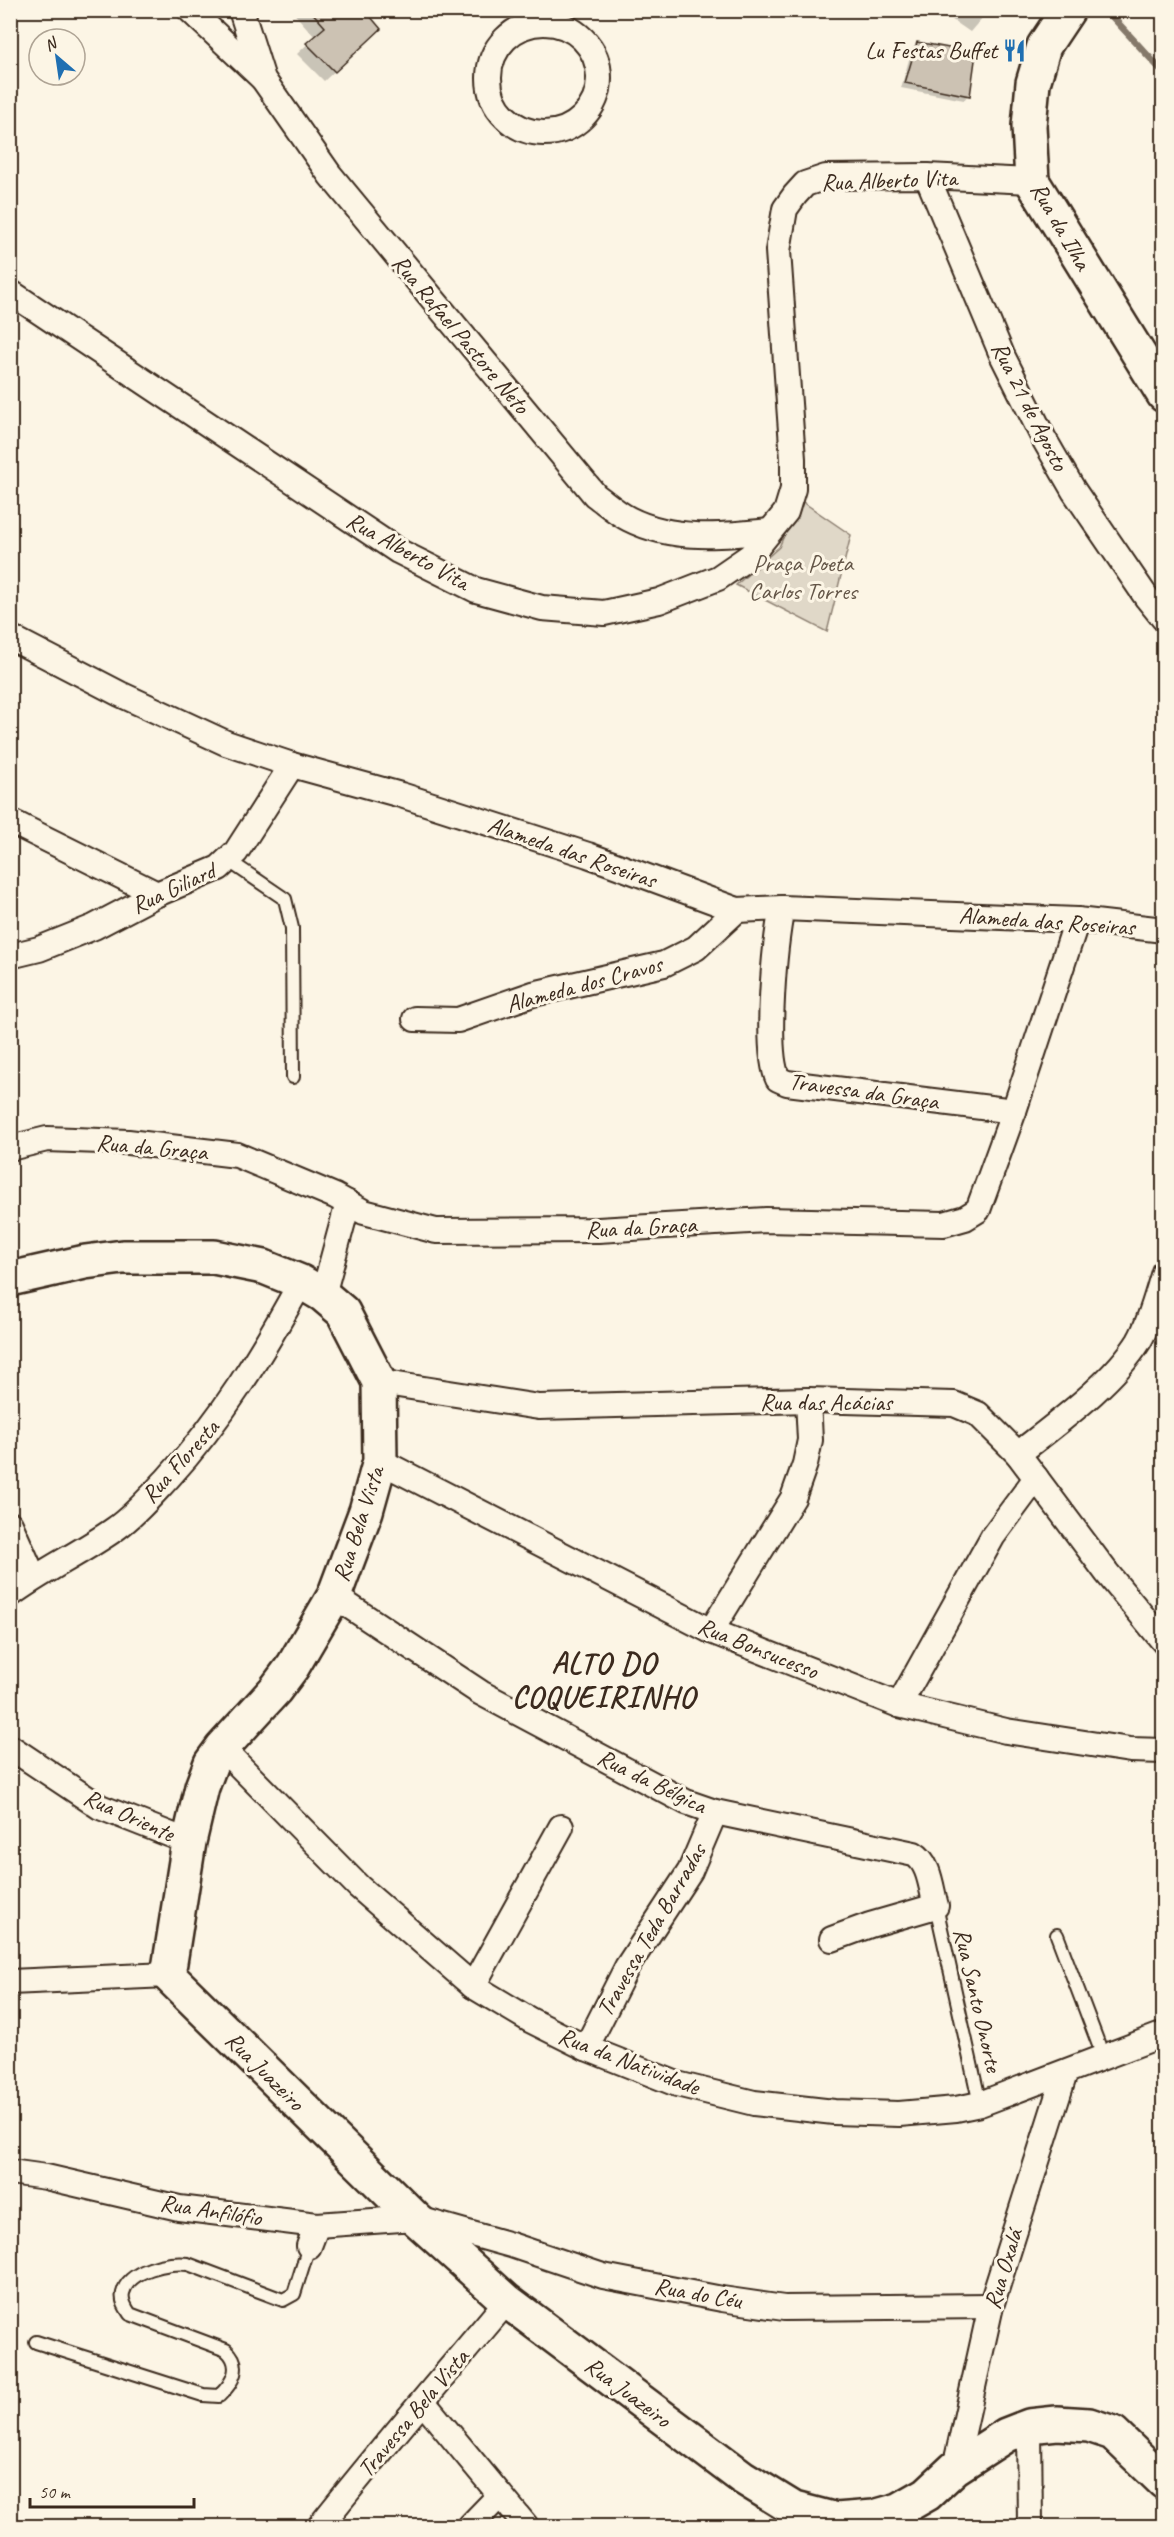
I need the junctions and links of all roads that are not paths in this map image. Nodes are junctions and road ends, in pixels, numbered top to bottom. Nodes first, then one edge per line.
1 (190, 10) edge
2 (241, 10) edge
3 (1064, 16) edge
4 (540, 17) edge
5 (263, 79) junction
6 (927, 176) junction
7 (1032, 181) junction
8 (10, 292) edge
9 (1164, 395) edge
10 (770, 531) junction
11 (1164, 619) edge
12 (10, 638) edge
13 (292, 765) junction
14 (10, 821) edge
15 (229, 861) junction
16 (157, 894) junction
17 (782, 908) junction
18 (737, 910) junction
19 (1077, 920) junction
20 (1164, 930) edge
21 (10, 956) edge
22 (415, 1019) dead end
23 (293, 1077) dead end
24 (1014, 1112) junction
25 (10, 1148) edge
26 (348, 1203) junction
27 (1164, 1272) edge
28 (10, 1279) edge
29 (312, 1288) junction
30 (1158, 1317) edge
31 (379, 1382) junction
32 (808, 1400) junction
33 (1018, 1454) junction
34 (380, 1461) junction
35 (1036, 1478) junction
36 (10, 1524) edge
37 (34, 1578) junction
38 (10, 1595) edge
39 (334, 1596) junction
40 (711, 1631) junction
41 (1164, 1642) edge
42 (899, 1705) junction
43 (10, 1747) edge
44 (222, 1748) junction
45 (1164, 1751) edge
46 (715, 1812) junction
47 (561, 1827) dead end
48 (189, 1842) junction
49 (936, 1906) junction
50 (1058, 1935) dead end
51 (832, 1939) dead end
52 (168, 1975) junction
53 (10, 1982) edge
54 (473, 1986) junction
55 (1164, 2034) edge
56 (586, 2048) junction
57 (1103, 2056) junction
58 (1065, 2073) junction
59 (980, 2104) junction
60 (10, 2172) edge
61 (415, 2218) junction
62 (313, 2236) junction
63 (507, 2301) junction
64 (991, 2306) junction
65 (36, 2342) dead end
66 (423, 2402) junction
67 (1029, 2426) junction
68 (955, 2468) junction
69 (1164, 2482) edge
70 (500, 2495) junction
71 (320, 2526) edge
72 (470, 2526) edge
73 (526, 2526) edge
74 (1030, 2526) edge

1 - 5 street
2 - 5 street, Rua Rafael Pastore Neto
3 - 7 main road, Rua da Ilha
4 - 4 street
5 - 10 street, Rua Rafael Pastore Neto
6 - 7 street, Rua Alberto Vita
6 - 10 street, Rua Alberto Vita
6 - 11 street, Rua 21 de Agosto
7 - 9 main road, Rua da Ilha
8 - 10 street, Rua Alberto Vita
12 - 13 street, Alameda das Roseiras
13 - 15 street, Rua Giliard
13 - 18 street, Alameda das Roseiras
14 - 16 street
15 - 16 street, Rua Giliard
15 - 23 lane
16 - 21 street, Rua Giliard
17 - 18 street, Alameda das Roseiras
17 - 19 street, Alameda das Roseiras
17 - 24 street, Travessa da Graça
18 - 22 street, Alameda dos Cravos
19 - 20 street, Alameda das Roseiras
19 - 24 street, Rua da Graça
24 - 26 street, Rua da Graça
25 - 26 street, Rua da Graça
26 - 29 street, Rua Floresta
27 - 30 street
28 - 29 main road, Rua Bela Vista
29 - 31 main road, Rua Bela Vista
29 - 37 street, Rua Floresta
30 - 33 street
31 - 32 street, Rua das Acácias
31 - 34 main road, Rua Bela Vista
32 - 33 street, Rua das Acácias
32 - 40 street
33 - 35 street, Rua das Acácias
34 - 39 main road, Rua Bela Vista
34 - 40 street, Rua Bonsucesso
35 - 41 street, Rua das Acácias
35 - 42 street
36 - 37 street
37 - 38 street, Rua Floresta
39 - 44 main road, Rua Bela Vista
39 - 46 street, Rua da Bélgica
40 - 42 street, Rua Bonsucesso
42 - 45 street, Rua Bonsucesso
43 - 48 street, Rua Oriente
44 - 48 main road, Rua Bela Vista
44 - 54 street, Rua da Natividade
46 - 49 street, Rua da Bélgica
46 - 56 street, Travessa Teda Barradas
47 - 54 street
48 - 52 main road, Rua Bela Vista
49 - 51 street
49 - 59 lane, Rua Santo Onorte
50 - 57 lane
52 - 53 street
52 - 61 main road, Rua Juazeiro
54 - 56 street, Rua da Natividade
55 - 57 street, Rua da Natividade
56 - 59 street, Rua da Natividade
57 - 58 street, Rua da Natividade
58 - 59 street, Rua da Natividade
58 - 64 street, Rua Oxalá
60 - 62 street, Rua Anfilófio
61 - 62 street, Rua Anfilófio
61 - 63 main road, Rua Juazeiro
61 - 64 street, Rua do Céu
62 - 65 lane
63 - 66 street, Travessa Bela Vista
63 - 68 main road, Rua Juazeiro
64 - 68 street, Rua Oxalá
66 - 70 street
66 - 71 street, Travessa Bela Vista
67 - 68 main road, Rua Juazeiro
67 - 69 main road, Rua Juazeiro
67 - 74 street
70 - 72 street
70 - 73 street

